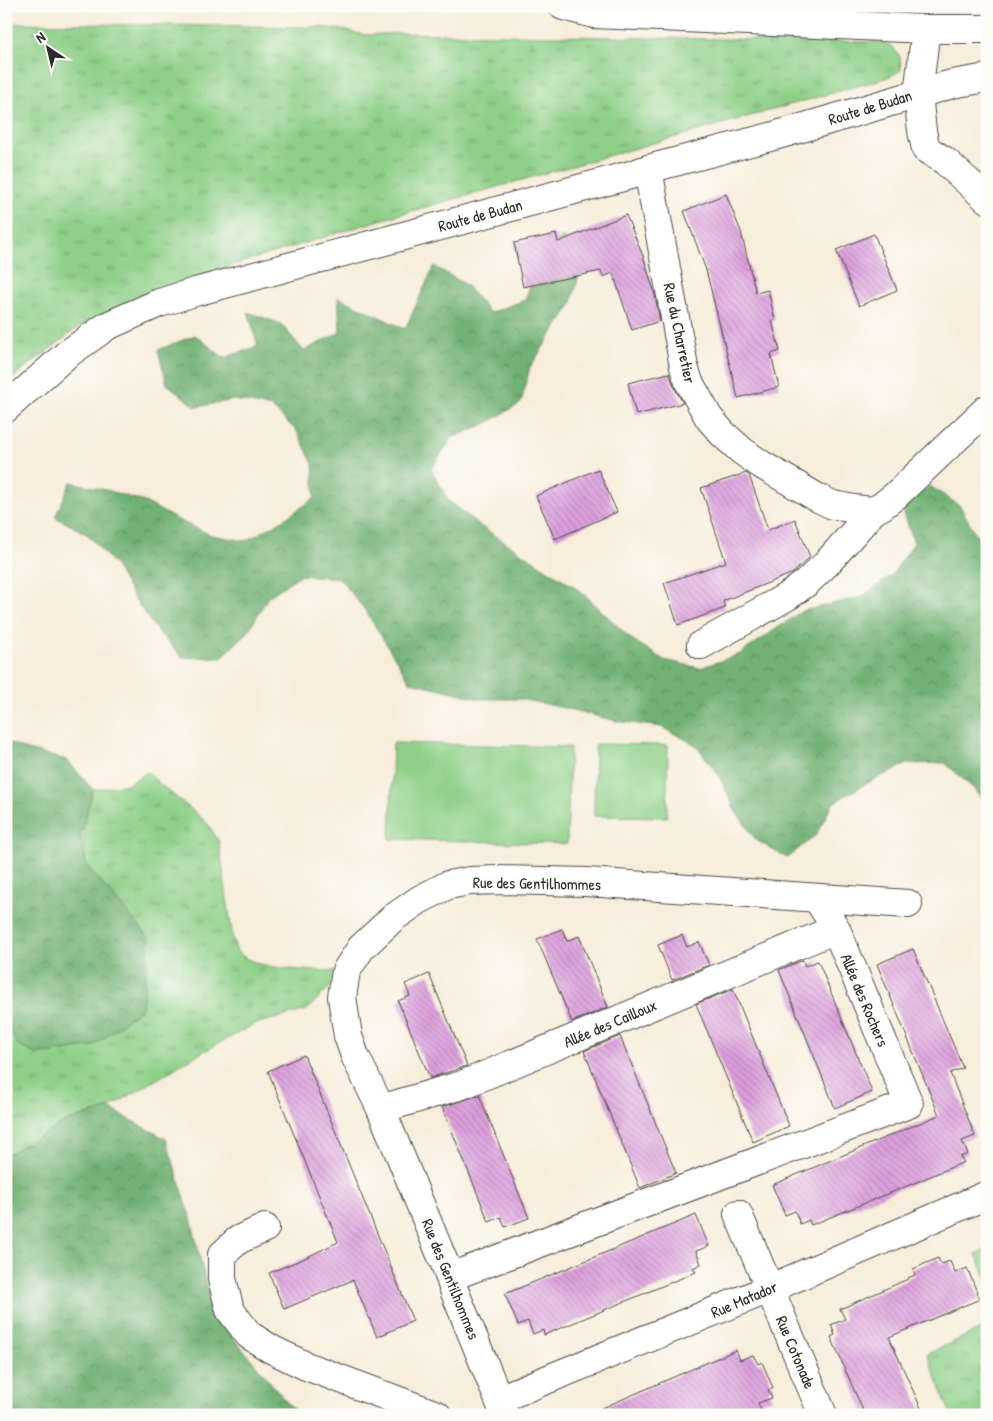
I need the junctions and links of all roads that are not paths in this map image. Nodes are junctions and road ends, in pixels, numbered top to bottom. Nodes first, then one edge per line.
1 (563, 6) edge
2 (926, 29) junction
3 (987, 29) edge
4 (987, 78) edge
5 (918, 94) junction
6 (648, 168) junction
7 (987, 199) edge
8 (6, 408) edge
9 (987, 409) edge
10 (872, 511) junction
11 (701, 645) dead end
12 (817, 898) junction
13 (908, 904) dead end
14 (836, 930) junction
15 (381, 1109) junction
16 (987, 1195) edge
17 (738, 1214) dead end
18 (265, 1228) dead end
19 (450, 1277) junction
20 (768, 1289) junction
21 (502, 1407) edge
22 (437, 1415) edge
23 (823, 1415) edge

1 - 2 main road
2 - 3 main road
2 - 5 main road, Route de Budan
4 - 5 main road
5 - 6 main road, Route de Budan
5 - 7 main road
6 - 8 main road, Route de Budan
6 - 10 main road, Rue du Charretier
9 - 10 main road
10 - 11 main road
12 - 13 main road, Rue des Gentilhommes
12 - 14 main road, Allée des Rochers
12 - 15 main road, Rue des Gentilhommes
14 - 15 main road, Allée des Cailloux
14 - 19 main road, Allée des Rochers
15 - 19 main road, Rue des Gentilhommes
16 - 20 main road, Rue Matador
17 - 20 main road, Rue Cotonade
18 - 22 main road
19 - 21 main road, Rue des Gentilhommes
20 - 21 main road, Rue Matador
20 - 23 main road, Rue Cotonade

